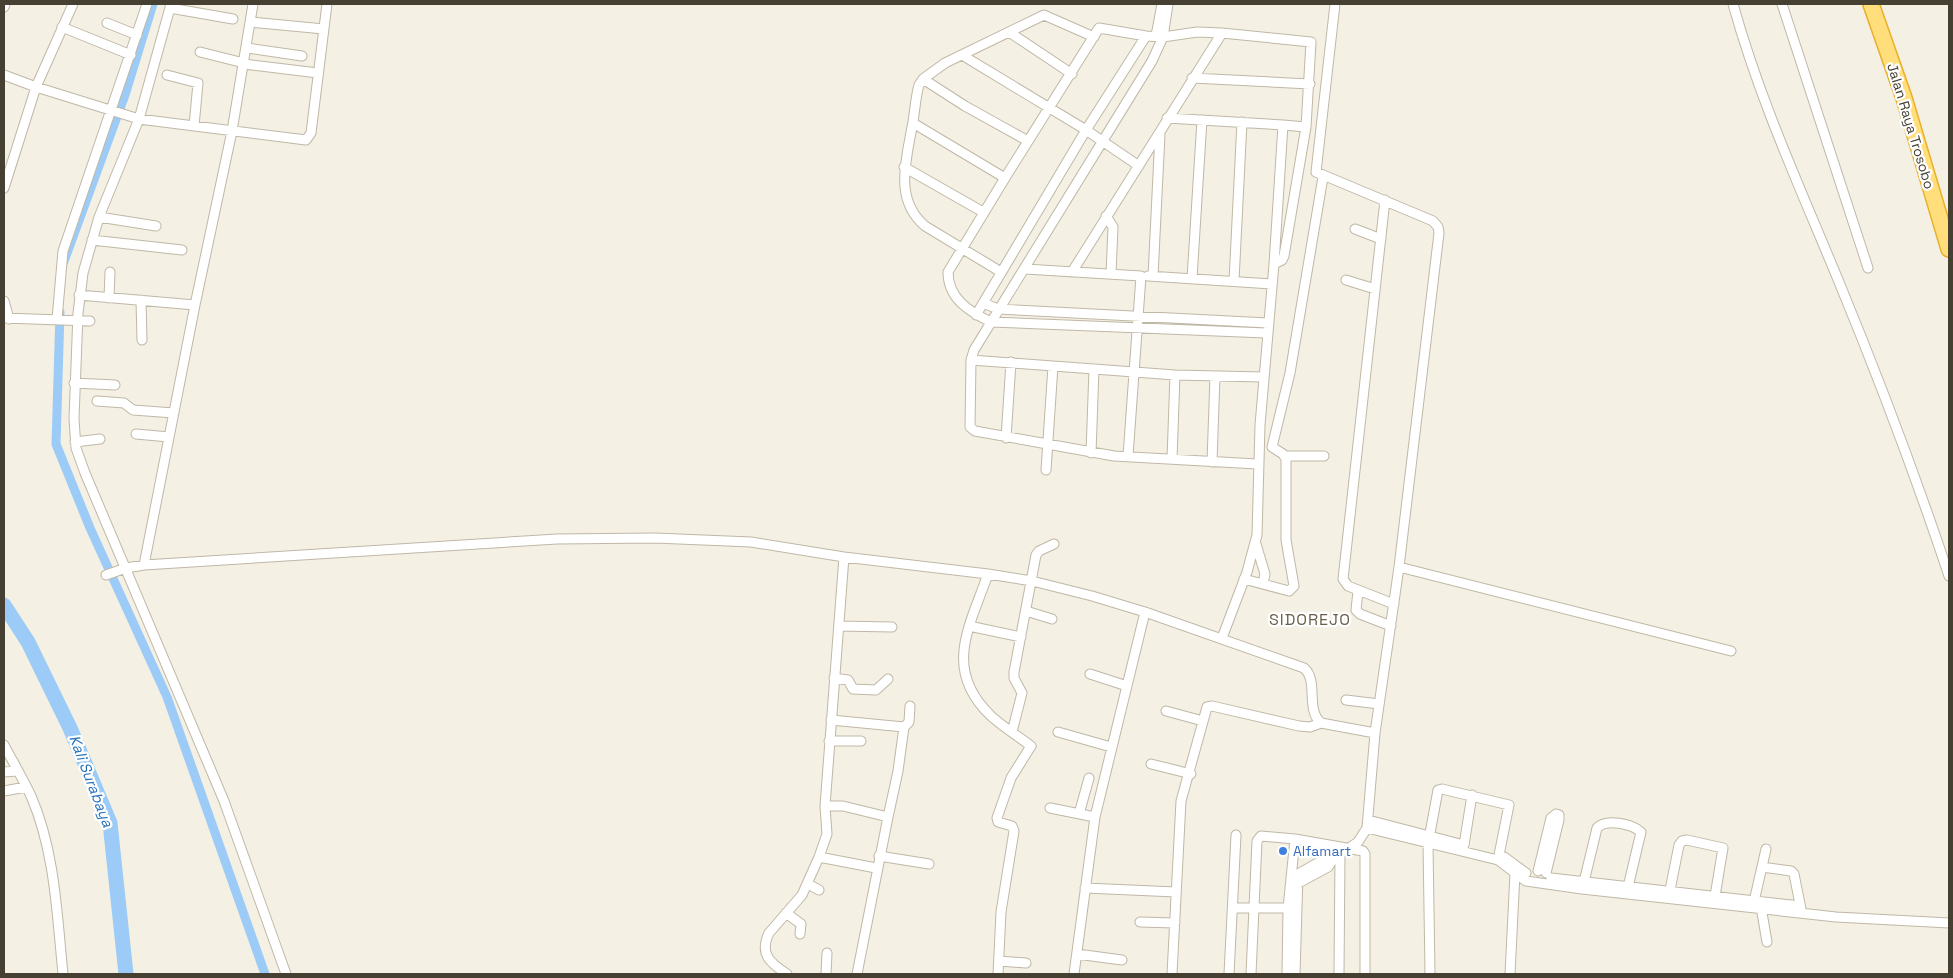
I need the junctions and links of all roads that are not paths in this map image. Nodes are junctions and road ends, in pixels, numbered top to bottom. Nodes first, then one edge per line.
1 (73, 4) edge
2 (147, 4) edge
3 (253, 4) edge
4 (327, 4) edge
5 (1162, 4) edge
6 (1168, 4) edge
7 (1335, 4) edge
8 (1732, 4) edge
9 (1782, 4) edge
10 (1871, 4) edge
11 (1878, 4) edge
12 (171, 6) edge
13 (234, 19) dead end
14 (250, 22) junction
15 (107, 23) dead end
16 (62, 27) junction
17 (324, 29) junction
18 (1009, 32) junction
19 (1222, 33) junction
20 (137, 35) junction
21 (1146, 36) junction
22 (1094, 37) junction
23 (1160, 37) junction
24 (247, 48) junction
25 (200, 52) dead end
26 (962, 54) junction
27 (131, 55) junction
28 (302, 56) dead end
29 (244, 63) junction
30 (318, 73) junction
31 (4, 74) edge
32 (1072, 74) junction
33 (167, 75) dead end
34 (1192, 78) junction
35 (923, 79) junction
36 (1310, 84) junction
37 (36, 87) junction
38 (1050, 107) junction
39 (113, 112) junction
40 (136, 118) junction
41 (1167, 118) junction
42 (1202, 120) junction
43 (1242, 122) junction
44 (913, 123) junction
45 (1283, 125) junction
46 (194, 126) junction
47 (1306, 126) junction
48 (1086, 130) junction
49 (1160, 131) junction
50 (232, 132) junction
51 (1102, 140) junction
52 (1028, 141) junction
53 (1139, 166) junction
54 (904, 167) junction
55 (1323, 177) junction
56 (1005, 178) junction
57 (4, 188) edge
58 (1385, 200) junction
59 (983, 212) junction
60 (1106, 216) junction
61 (99, 217) junction
62 (1949, 218) edge
63 (156, 226) dead end
64 (1354, 229) dead end
65 (1381, 239) junction
66 (92, 240) junction
67 (964, 247) junction
68 (1949, 249) edge
69 (182, 250) dead end
70 (1274, 264) junction
71 (1868, 268) dead end
72 (1025, 269) junction
73 (110, 272) dead end
74 (1001, 272) junction
75 (1072, 272) junction
76 (1111, 274) junction
77 (1140, 276) junction
78 (1153, 276) junction
79 (1192, 278) junction
80 (1346, 280) dead end
81 (1234, 281) junction
82 (1272, 284) junction
83 (1375, 289) junction
84 (80, 295) junction
85 (109, 298) junction
86 (141, 300) junction
87 (4, 301) edge
88 (983, 303) junction
89 (195, 305) junction
90 (998, 309) junction
91 (976, 315) junction
92 (1139, 317) junction
93 (6, 318) edge
94 (57, 319) junction
95 (77, 319) junction
96 (90, 321) dead end
97 (991, 322) junction
98 (1268, 323) junction
99 (1139, 327) junction
100 (1266, 334) junction
101 (142, 340) dead end
102 (971, 360) junction
103 (1011, 362) junction
104 (1053, 366) junction
105 (1094, 369) junction
106 (1135, 371) junction
107 (1175, 375) junction
108 (1215, 376) junction
109 (1262, 377) junction
110 (74, 383) junction
111 (115, 385) dead end
112 (98, 401) dead end
113 (174, 412) junction
114 (136, 434) dead end
115 (169, 437) junction
116 (1006, 438) junction
117 (100, 439) dead end
118 (75, 442) junction
119 (1258, 443) junction
120 (1047, 446) junction
121 (1272, 447) junction
122 (1091, 453) junction
123 (1128, 456) junction
124 (1285, 456) junction
125 (1324, 456) dead end
126 (1172, 459) junction
127 (1212, 462) junction
128 (1257, 464) junction
129 (1046, 470) dead end
130 (1256, 542) junction
131 (1054, 544) dead end
132 (844, 557) junction
133 (144, 565) junction
134 (1399, 567) junction
135 (125, 568) junction
136 (985, 573) junction
137 (108, 574) dead end
138 (1949, 576) edge
139 (1244, 579) junction
140 (1032, 581) junction
141 (1263, 584) junction
142 (1358, 591) junction
143 (1394, 604) junction
144 (1026, 611) junction
145 (1146, 612) junction
146 (1052, 619) dead end
147 (839, 626) junction
148 (969, 626) junction
149 (1390, 626) junction
150 (892, 627) dead end
151 (1020, 636) junction
152 (1222, 638) junction
153 (1731, 651) dead end
154 (1090, 674) dead end
155 (834, 678) junction
156 (888, 679) dead end
157 (1127, 686) junction
158 (1346, 700) dead end
159 (1379, 704) junction
160 (910, 706) dead end
161 (1166, 711) dead end
162 (830, 720) junction
163 (1204, 720) junction
164 (1321, 723) junction
165 (904, 727) junction
166 (1012, 732) junction
167 (1058, 732) dead end
168 (1376, 733) junction
169 (829, 741) junction
170 (861, 741) dead end
171 (4, 745) edge
172 (1111, 747) junction
173 (1151, 764) dead end
174 (17, 771) junction
175 (4, 772) edge
176 (1190, 774) junction
177 (1089, 778) dead end
178 (26, 787) junction
179 (4, 791) edge
180 (1472, 795) junction
181 (825, 808) junction
182 (1050, 808) dead end
183 (1079, 814) junction
184 (1095, 817) junction
185 (887, 819) junction
186 (1364, 832) junction
187 (1236, 835) dead end
188 (1295, 839) junction
189 (1429, 840) junction
190 (1464, 845) junction
191 (1348, 849) junction
192 (1766, 849) dead end
193 (878, 856) junction
194 (1336, 856) junction
195 (819, 857) junction
196 (1498, 857) junction
197 (929, 864) dead end
198 (1762, 867) junction
199 (876, 868) junction
200 (1521, 875) junction
201 (1547, 877) junction
202 (1294, 881) junction
203 (808, 884) junction
204 (1583, 886) junction
205 (1628, 887) junction
206 (1085, 888) junction
207 (819, 890) dead end
208 (1176, 892) junction
209 (1669, 895) junction
210 (1715, 896) junction
211 (1756, 905) junction
212 (1234, 908) junction
213 (1288, 908) junction
214 (1254, 909) junction
215 (1801, 909) junction
216 (786, 913) junction
217 (1140, 922) dead end
218 (1292, 922) junction
219 (1175, 923) junction
220 (1949, 923) edge
221 (800, 934) dead end
222 (1767, 942) dead end
223 (827, 953) dead end
224 (1077, 954) junction
225 (1122, 960) dead end
226 (999, 961) junction
227 (1026, 963) dead end
228 (63, 974) edge
229 (286, 974) edge
230 (788, 974) edge
231 (826, 974) edge
232 (857, 974) edge
233 (998, 974) edge
234 (1074, 974) edge
235 (1172, 974) edge
236 (1230, 974) edge
237 (1251, 974) edge
238 (1287, 974) edge
239 (1295, 974) edge
240 (1339, 974) edge
241 (1365, 974) edge
242 (1430, 974) edge
243 (1510, 974) edge

1 - 16 street
2 - 20 street
3 - 14 street
4 - 17 street
5 - 23 street
6 - 23 street
7 - 55 street
8 - 138 street
9 - 71 street
10 - 68 highway, Jalan Raya Trosobo
11 - 62 highway, Jalan Raya Trosobo
12 - 13 street
12 - 40 street
14 - 17 street
14 - 24 street
15 - 20 street
16 - 27 street
16 - 37 street
17 - 30 street
18 - 22 street
18 - 26 street
18 - 32 street
19 - 23 street
19 - 34 street
19 - 36 street
20 - 27 street
21 - 22 street
21 - 23 street
21 - 48 street
22 - 32 street
23 - 51 street
24 - 28 street
24 - 29 street
25 - 29 street
26 - 35 street
26 - 38 street
27 - 39 street
29 - 30 street
29 - 50 street
30 - 50 street
31 - 37 street
32 - 38 street
33 - 46 street
34 - 36 street
34 - 41 street
35 - 44 street
35 - 52 street
36 - 47 street
37 - 39 street
37 - 57 street
38 - 48 street
38 - 52 street
39 - 40 street
39 - 94 street
40 - 46 street
40 - 61 street
41 - 42 street
41 - 49 street
42 - 43 street
42 - 79 street
43 - 45 street
43 - 81 street
44 - 54 street
44 - 56 street
45 - 47 street
45 - 70 street
46 - 50 street
47 - 70 street
48 - 51 street
48 - 74 street
49 - 53 street
49 - 78 street
50 - 89 street
51 - 53 street
51 - 72 street
52 - 56 street
53 - 60 street
54 - 59 street
54 - 67 street
55 - 58 street
55 - 121 street
56 - 59 street
58 - 65 street
58 - 134 street
59 - 67 street
60 - 75 street
60 - 76 street
61 - 63 street
61 - 66 street
64 - 65 street
65 - 83 street
66 - 69 street
66 - 84 street
67 - 74 street
67 - 91 street
70 - 82 street
72 - 75 street
72 - 90 street
73 - 85 street
74 - 88 street
75 - 76 street
76 - 77 street
77 - 78 street
77 - 92 street
78 - 79 street
79 - 81 street
80 - 83 street
81 - 82 street
82 - 98 street
83 - 142 street
84 - 85 street
84 - 95 street
85 - 86 street
86 - 89 street
86 - 101 street
87 - 93 street
88 - 90 street
88 - 91 street
89 - 113 street
90 - 92 street
90 - 97 street
91 - 97 street
92 - 98 street
92 - 99 street
93 - 94 street
94 - 95 street
95 - 96 street
95 - 110 street
97 - 99 street
97 - 102 street
98 - 100 street
99 - 100 street
99 - 106 street
100 - 109 street
102 - 103 street
102 - 116 street
103 - 104 street
103 - 116 street
104 - 105 street
104 - 120 street
105 - 106 street
105 - 122 street
106 - 107 street
106 - 123 street
107 - 108 street
107 - 126 street
108 - 109 street
108 - 127 street
109 - 119 street
110 - 111 street
110 - 118 street
112 - 113 street
113 - 115 street
114 - 115 street
115 - 133 street
116 - 120 street
117 - 118 street
118 - 135 street
119 - 121 street
119 - 128 street
120 - 122 street
120 - 129 street
121 - 124 street
122 - 123 street
123 - 126 street
124 - 125 street
124 - 141 street
126 - 127 street
127 - 128 street
128 - 130 street
130 - 139 street
130 - 141 street
131 - 140 street
132 - 133 street
132 - 136 street
132 - 147 street
133 - 135 street
134 - 143 street
134 - 153 street
135 - 137 street
135 - 229 street
136 - 140 street
136 - 148 street
139 - 141 street
139 - 152 street
140 - 144 street
140 - 145 street
142 - 143 street
142 - 149 street
143 - 149 street
144 - 146 street
144 - 151 street
145 - 152 street
145 - 157 street
147 - 150 street
147 - 155 street
148 - 151 street
148 - 166 street
149 - 159 street
151 - 166 street
152 - 164 street
154 - 157 street
155 - 156 street
155 - 162 street
157 - 172 street
158 - 159 street
159 - 168 street
160 - 165 street
161 - 163 street
162 - 165 street
162 - 169 street
163 - 164 street
163 - 176 street
164 - 168 street
165 - 185 street
166 - 226 street
167 - 172 street
168 - 186 street
169 - 170 street
169 - 181 street
171 - 174 street
172 - 184 street
173 - 176 street
174 - 175 street
174 - 178 street
176 - 208 street
177 - 183 street
178 - 179 street
178 - 228 street
180 - 189 street
180 - 190 street
180 - 196 street
181 - 185 street
181 - 195 street
182 - 183 street
183 - 184 street
184 - 206 street
185 - 193 street
186 - 189 street
186 - 191 street
187 - 212 street
188 - 191 street
188 - 202 street
188 - 214 street
189 - 190 street
189 - 196 street
189 - 242 street
190 - 196 street
191 - 194 street
191 - 241 street
192 - 198 street
193 - 197 street
193 - 199 street
194 - 202 street
194 - 240 street
195 - 199 street
195 - 203 street
196 - 200 street
198 - 211 street
198 - 215 street
199 - 232 street
200 - 201 street
200 - 201 street
200 - 243 street
201 - 201 street
201 - 204 street
202 - 213 street
202 - 218 street
203 - 207 street
203 - 216 street
204 - 205 street
204 - 205 street
204 - 209 street
205 - 209 street
206 - 208 street
206 - 224 street
208 - 219 street
209 - 210 street
209 - 210 street
209 - 211 street
210 - 211 street
211 - 215 street
211 - 222 street
212 - 214 street
212 - 236 street
213 - 214 street
213 - 218 street
214 - 237 street
215 - 220 street
216 - 221 street
216 - 230 street
217 - 219 street
218 - 238 street
218 - 239 street
219 - 235 street
223 - 231 street
224 - 225 street
224 - 234 street
226 - 227 street
226 - 233 street

